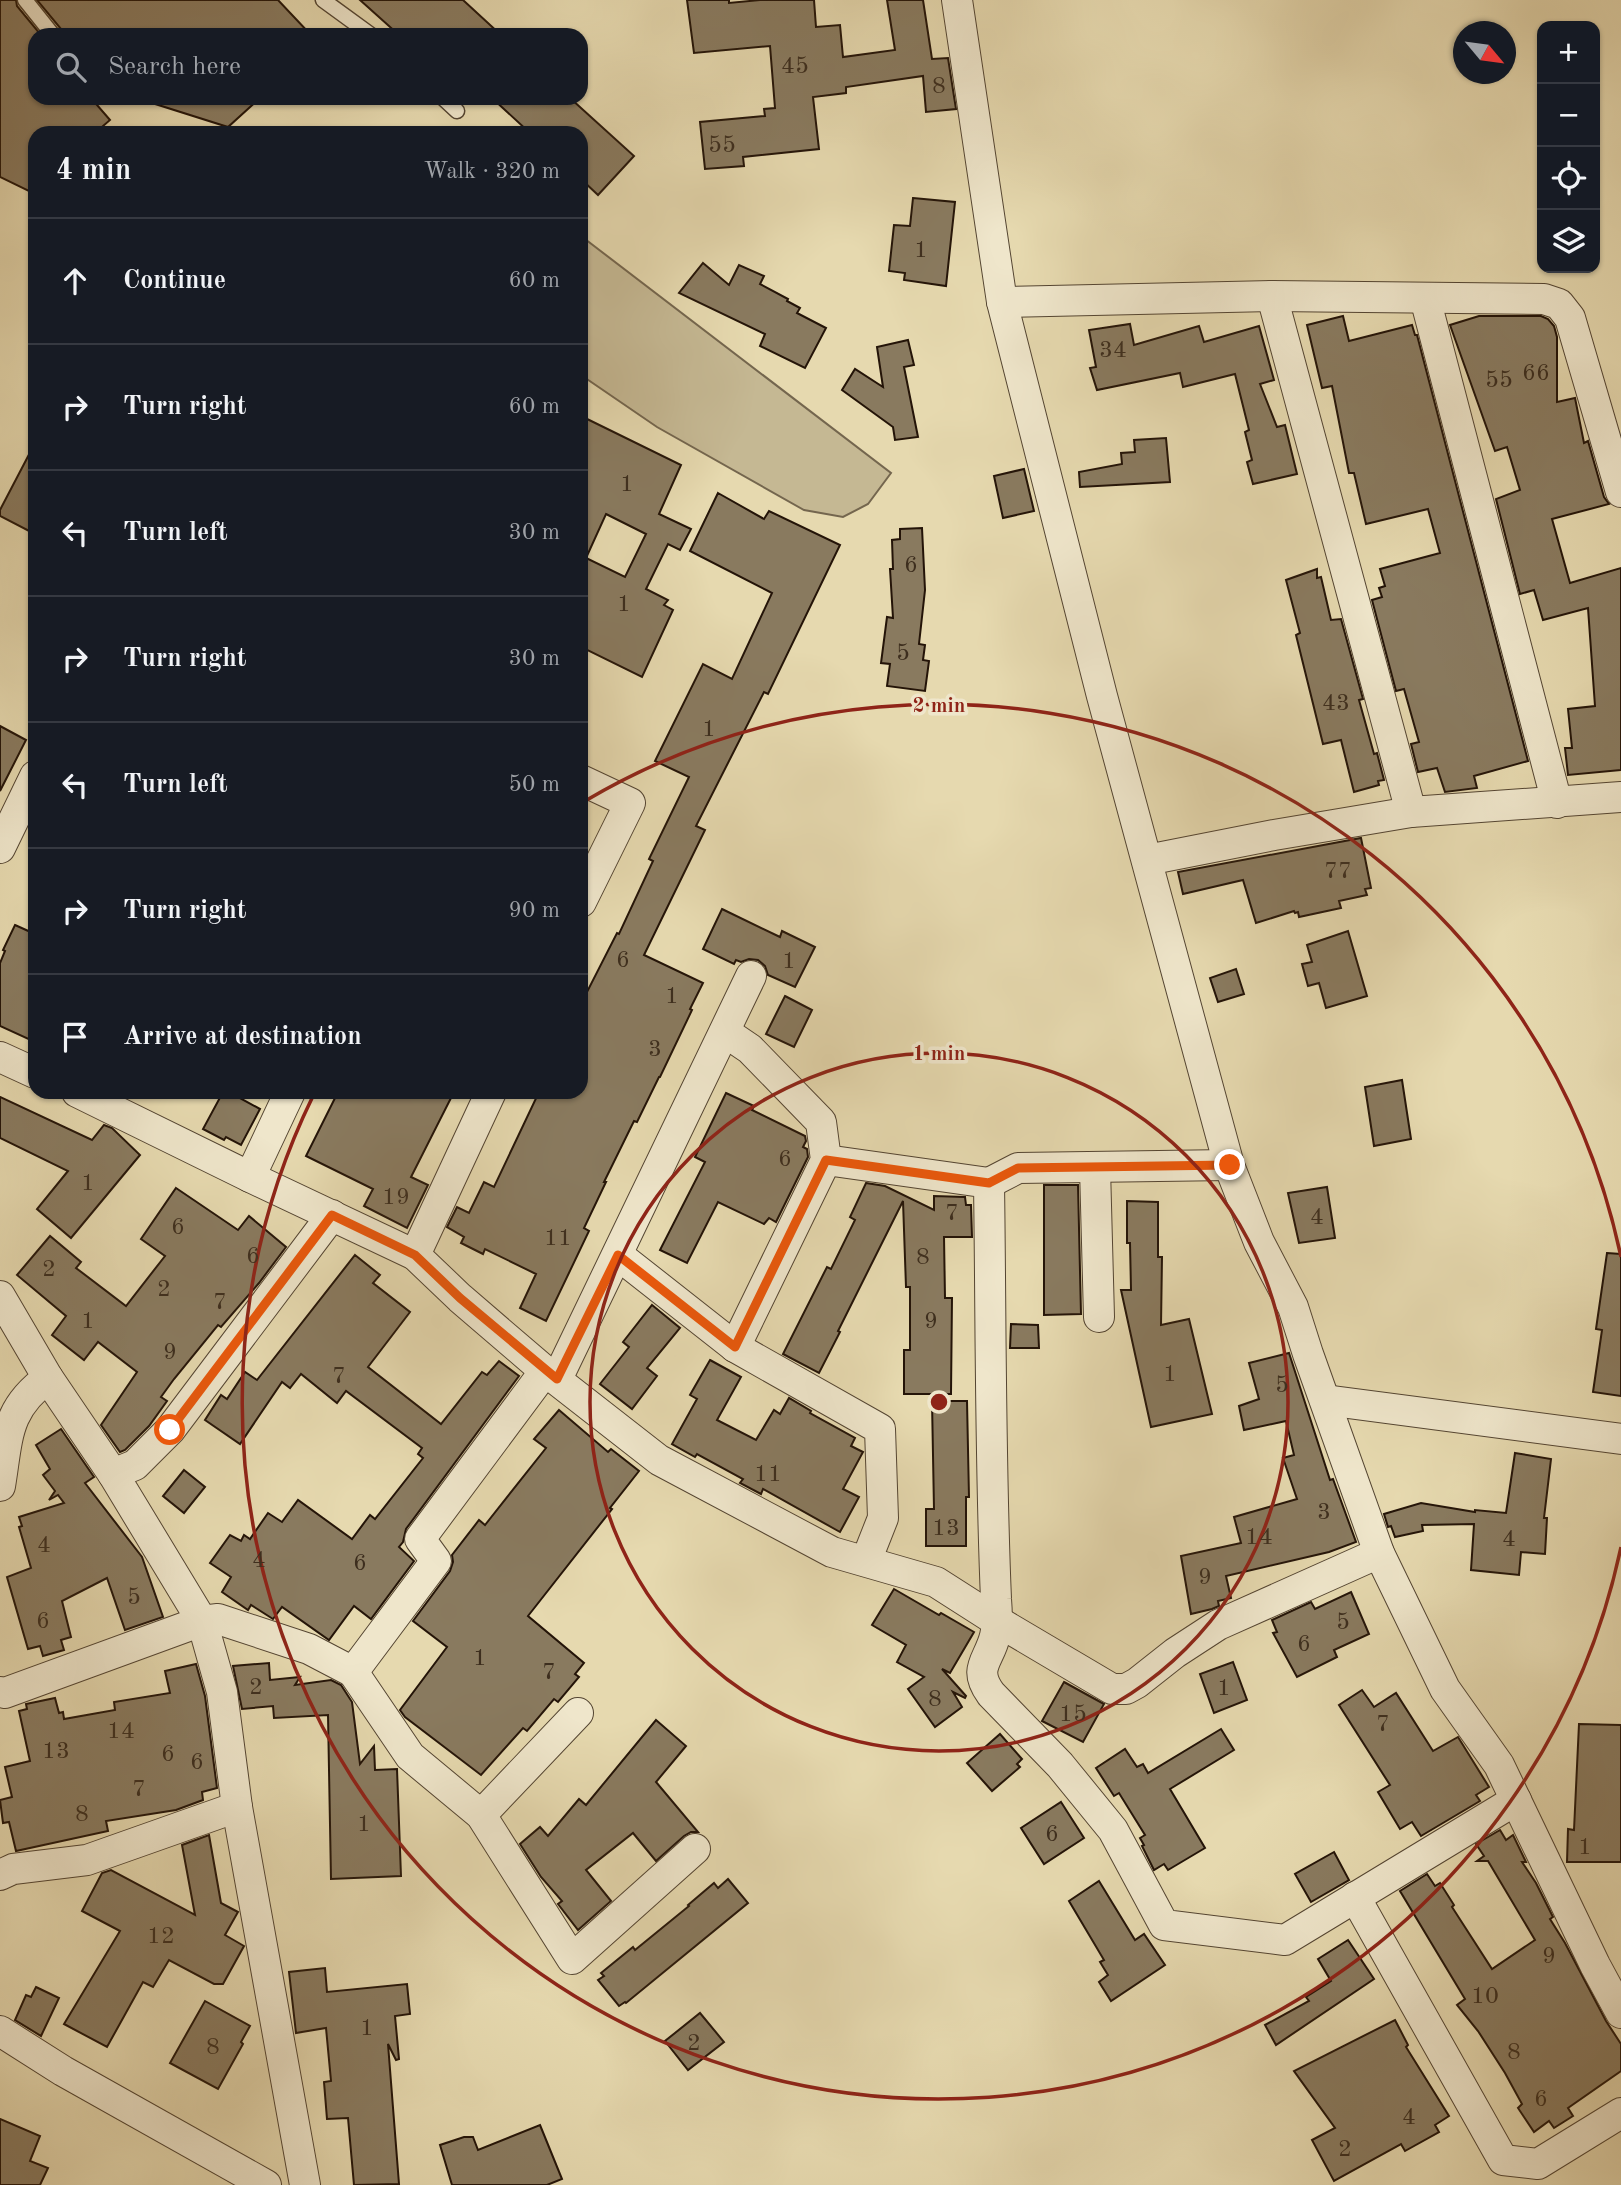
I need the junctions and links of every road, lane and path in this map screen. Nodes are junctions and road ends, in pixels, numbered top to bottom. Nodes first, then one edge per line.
1 (25, 0) edge
2 (323, 0) edge
3 (957, 0) edge
4 (47, 28) edge
5 (361, 28) edge
6 (451, 105) edge
7 (457, 111) dead end
8 (1272, 296) junction
9 (1425, 298) junction
10 (1002, 302) junction
11 (1621, 492) edge
12 (588, 783) edge
13 (28, 786) edge
14 (1621, 797) edge
15 (1557, 803) junction
16 (1411, 812) junction
17 (7, 815) edge
18 (0, 848) edge
19 (1147, 860) junction
20 (588, 888) edge
21 (751, 976) dead end
22 (725, 1032) junction
23 (0, 1057) edge
24 (28, 1070) edge
25 (94, 1099) edge
26 (287, 1099) edge
27 (488, 1099) edge
28 (826, 1160) junction
29 (1230, 1165) junction
30 (1095, 1168) junction
31 (250, 1177) junction
32 (989, 1183) junction
33 (332, 1215) junction
34 (415, 1255) junction
35 (618, 1255) junction
36 (0, 1296) edge
37 (1099, 1317) dead end
38 (735, 1347) junction
39 (551, 1375) junction
40 (48, 1378) junction
41 (1325, 1400) junction
42 (1621, 1439) edge
43 (113, 1474) junction
44 (0, 1486) edge
45 (1379, 1553) junction
46 (866, 1561) junction
47 (202, 1621) junction
48 (997, 1621) junction
49 (353, 1672) junction
50 (0, 1692) edge
51 (578, 1713) dead end
52 (1516, 1800) junction
53 (237, 1807) junction
54 (481, 1815) junction
55 (695, 1849) dead end
56 (0, 1875) edge
57 (1355, 1897) junction
58 (1608, 1964) edge
59 (1621, 2013) edge
60 (0, 2031) edge
61 (1621, 2113) edge
62 (266, 2185) edge
63 (305, 2185) edge

1 - 4 lane
2 - 5 lane
3 - 10 street
6 - 7 lane
8 - 9 street
8 - 10 street
8 - 16 street
9 - 11 street
9 - 15 street
10 - 19 street
12 - 20 street
13 - 17 street
14 - 15 street
15 - 16 street
16 - 19 street
17 - 18 street
19 - 29 street
21 - 22 street
22 - 28 street
22 - 35 street
23 - 24 street
25 - 31 street
26 - 31 street
27 - 34 street
28 - 32 street
28 - 38 street
29 - 30 street
29 - 41 street
30 - 32 street
30 - 37 street
31 - 33 street
32 - 48 street
33 - 34 street
33 - 43 street
34 - 39 street
35 - 38 street
35 - 39 street
36 - 40 street
38 - 46 street
39 - 46 street
39 - 49 street
40 - 43 street
40 - 44 street
41 - 42 street
41 - 45 street
43 - 47 street
45 - 48 street
45 - 52 street
46 - 48 street
47 - 49 street
47 - 50 street
47 - 53 street
48 - 57 street
49 - 54 street
51 - 54 street
52 - 57 street
52 - 58 street
53 - 56 street
53 - 63 street
54 - 55 street
57 - 61 street
58 - 59 street
60 - 62 street

